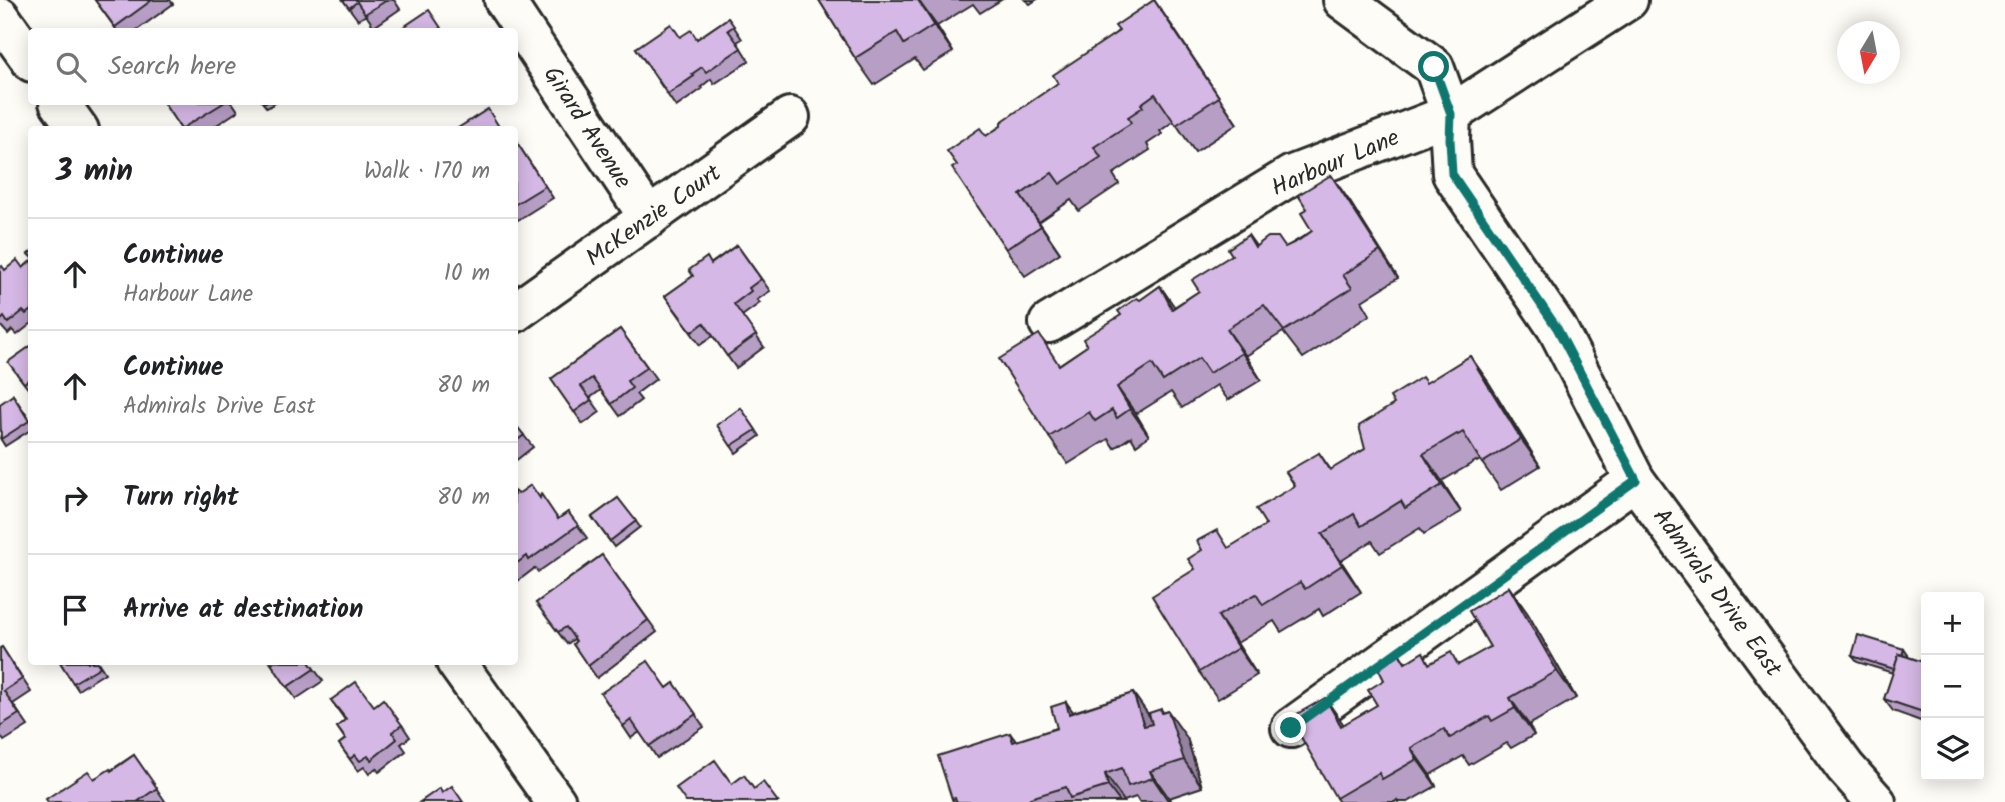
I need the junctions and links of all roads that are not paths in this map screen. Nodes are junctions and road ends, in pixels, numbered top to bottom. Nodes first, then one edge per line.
1 (504, 0) edge
2 (1343, 0) edge
3 (1628, 0) edge
4 (0, 17) edge
5 (28, 56) edge
6 (62, 105) edge
7 (1451, 114) junction
8 (790, 117) dead end
9 (76, 126) edge
10 (649, 218) junction
11 (518, 310) edge
12 (1049, 323) dead end
13 (1636, 480) junction
14 (458, 665) edge
15 (1291, 728) dead end
16 (556, 802) edge
17 (1876, 802) edge

1 - 10 street, Girard Avenue
2 - 7 street
3 - 7 street
4 - 5 street
6 - 9 street
7 - 12 street, Harbour Lane
7 - 13 street, Admirals Drive East
8 - 10 street, McKenzie Court
10 - 11 street, McKenzie Court
13 - 15 street
13 - 17 street, Admirals Drive East
14 - 16 street

